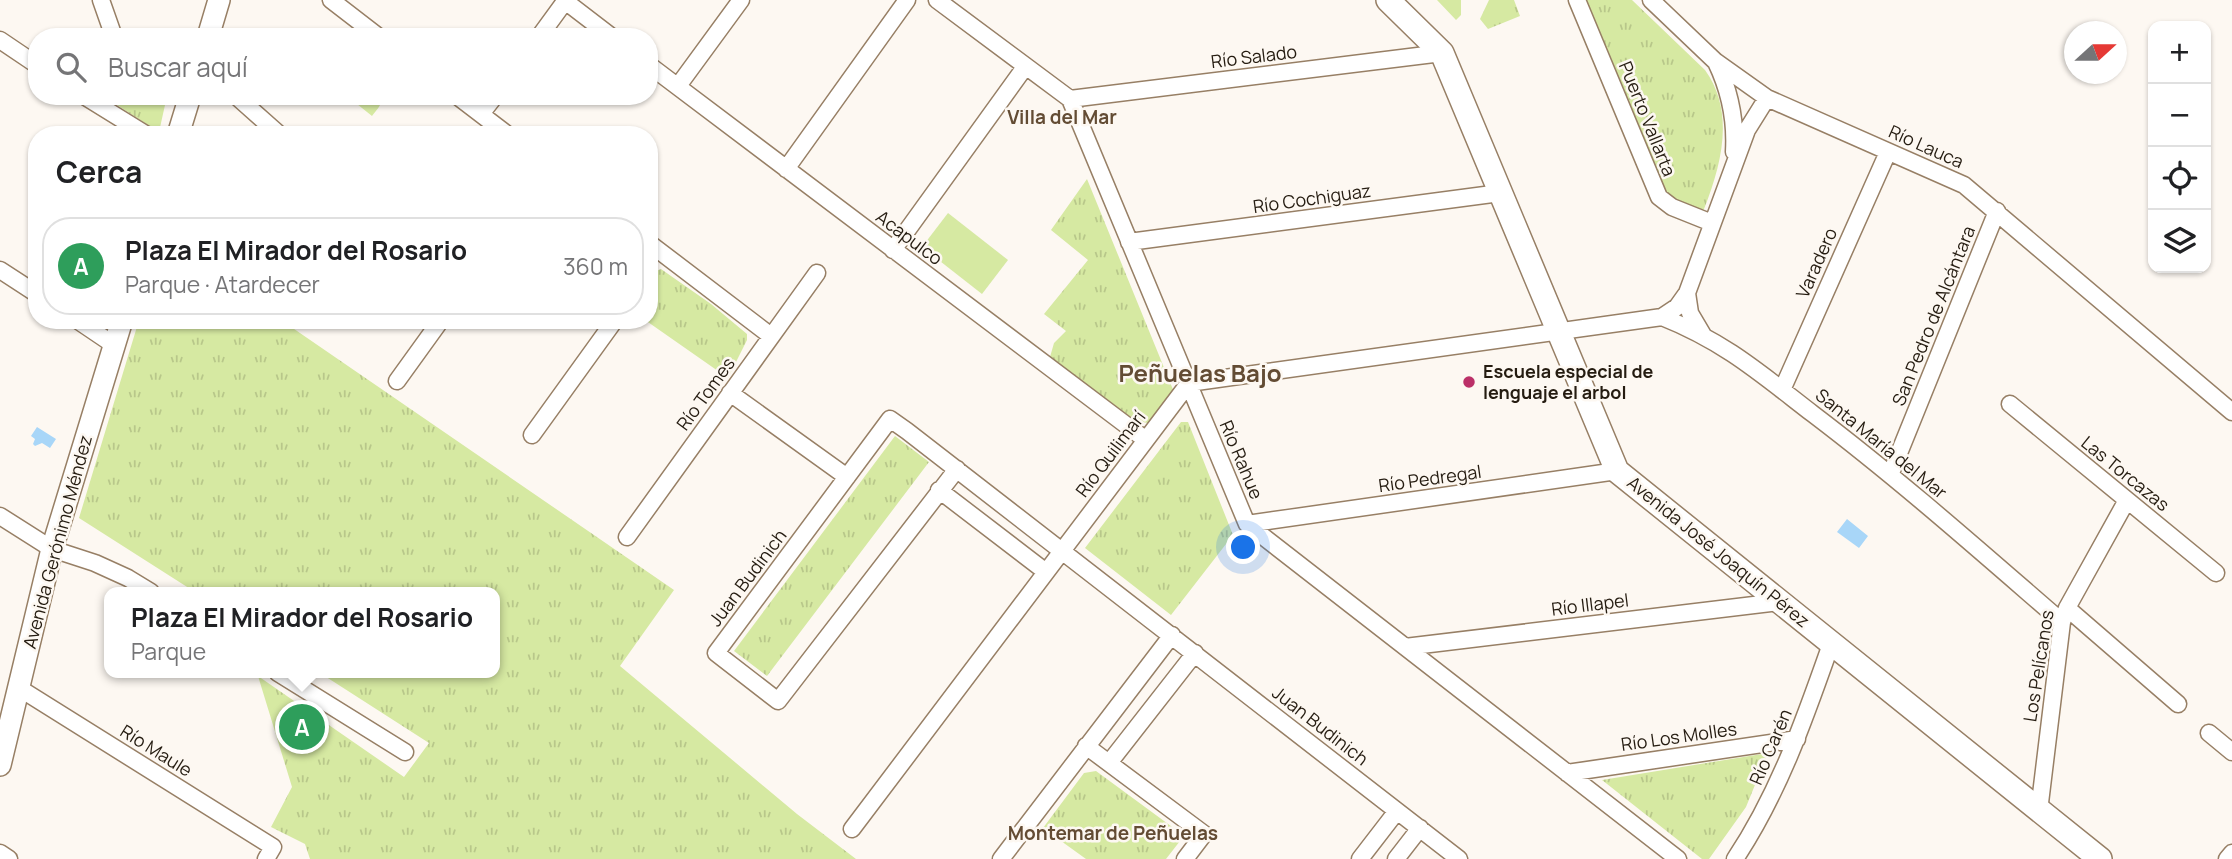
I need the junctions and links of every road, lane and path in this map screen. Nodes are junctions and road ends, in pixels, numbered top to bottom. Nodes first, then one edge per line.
1 (101, 0) edge
2 (219, 0) edge
3 (331, 0) edge
4 (741, 0) edge
5 (907, 0) edge
6 (937, 0) edge
7 (1388, 0) edge
8 (1577, 0) edge
9 (1651, 0) edge
10 (565, 1) edge
11 (111, 28) edge
12 (211, 28) edge
13 (367, 28) edge
14 (546, 28) edge
15 (600, 28) edge
16 (0, 40) edge
17 (1442, 53) junction
18 (28, 59) edge
19 (1715, 61) junction
20 (1025, 67) junction
21 (658, 72) edge
22 (678, 86) junction
23 (1767, 97) junction
24 (1070, 99) junction
25 (99, 105) edge
26 (187, 105) edge
27 (246, 105) edge
28 (469, 105) edge
29 (488, 105) edge
30 (481, 114) junction
31 (133, 126) edge
32 (181, 126) edge
33 (270, 126) edge
34 (496, 126) edge
35 (1888, 152) junction
36 (786, 169) junction
37 (1732, 171) junction
38 (1500, 193) junction
39 (1997, 211) junction
40 (1712, 223) junction
41 (1129, 242) junction
42 (893, 250) junction
43 (658, 254) edge
44 (0, 270) edge
45 (817, 273) dead end
46 (28, 288) edge
47 (1687, 293) junction
48 (1662, 317) junction
49 (90, 329) edge
50 (119, 329) edge
51 (435, 329) edge
52 (609, 329) edge
53 (1558, 331) junction
54 (1704, 335) junction
55 (771, 336) junction
56 (114, 345) junction
57 (397, 381) dead end
58 (1189, 383) junction
59 (1782, 390) junction
60 (730, 393) junction
61 (2010, 404) dead end
62 (2232, 411) edge
63 (532, 435) dead end
64 (1146, 440) junction
65 (957, 469) junction
66 (1617, 471) junction
67 (1891, 473) junction
68 (847, 477) junction
69 (939, 490) junction
70 (2127, 500) junction
71 (0, 516) edge
72 (1247, 524) junction
73 (627, 537) dead end
74 (52, 549) junction
75 (1063, 550) junction
76 (1046, 572) junction
77 (2216, 573) dead end
78 (141, 587) edge
79 (1779, 602) junction
80 (2064, 615) junction
81 (1172, 635) junction
82 (1832, 644) junction
83 (1405, 647) junction
84 (1195, 653) junction
85 (286, 678) edge
86 (19, 688) junction
87 (2178, 704) dead end
88 (6, 718) edge
89 (2209, 733) dead end
90 (1797, 739) junction
91 (1086, 746) junction
92 (405, 752) dead end
93 (2232, 752) edge
94 (1109, 763) junction
95 (0, 765) edge
96 (1567, 773) junction
97 (1397, 811) junction
98 (2039, 811) junction
99 (852, 828) dead end
100 (1420, 828) junction
101 (0, 853) edge
102 (270, 853) edge
103 (2232, 853) edge
104 (9, 859) edge
105 (1001, 859) edge
106 (1185, 859) edge
107 (1360, 859) edge
108 (1396, 859) edge
109 (1459, 859) edge
110 (1678, 859) edge
111 (1735, 859) edge
112 (2099, 859) edge
113 (2227, 859) edge

1 - 11 street
2 - 12 street
3 - 13 street
4 - 22 street
5 - 36 street
6 - 20 street
7 - 17 main road, Avenida José Joaquín Pérez
8 - 40 street, Puerto Vallarta
9 - 19 street, Río Lauca
10 - 14 street
10 - 15 street
16 - 18 street
17 - 24 street, Río Salado
17 - 38 main road, Avenida José Joaquín Pérez
19 - 23 street, Río Lauca
19 - 37 street
20 - 24 street
20 - 42 street
21 - 22 street, Acapulco
22 - 36 street, Acapulco
23 - 35 street, Río Lauca
23 - 37 street
24 - 41 street, Río Rahue
25 - 31 street
26 - 32 street
27 - 33 street
28 - 30 street
29 - 30 street
30 - 34 street
35 - 39 street, Río Lauca
35 - 59 street, Varadero
36 - 42 street, Acapulco
37 - 40 street
38 - 41 street, Río Cochiguaz
38 - 53 main road, Avenida José Joaquín Pérez
39 - 62 street, Río Lauca
39 - 67 street, San Pedro de Alcántara
40 - 47 street
41 - 58 street, Río Rahue
42 - 64 street, Acapulco
43 - 55 street
44 - 46 street
45 - 55 street, Río Tomes
47 - 48 street
47 - 54 street
48 - 53 street
48 - 54 street, Santa María del Mar
49 - 56 street
50 - 56 street, Avenida Gerónimo Méndez
51 - 57 street
52 - 63 street
53 - 58 street
53 - 66 main road, Avenida José Joaquín Pérez
54 - 59 street, Santa María del Mar
55 - 60 street, Río Tomes
56 - 74 street, Avenida Gerónimo Méndez
58 - 64 street, Río Quilimarí
58 - 72 street, Río Rahue
59 - 67 street, Santa María del Mar
60 - 68 street
60 - 73 street, Río Tomes
61 - 70 street, Las Torcazas
64 - 75 street, Río Quilimarí
65 - 68 street, Juan Budinich
65 - 69 street, Juan Budinich
65 - 75 street, Juan Budinich
66 - 72 street, Río Pedregal
66 - 79 main road, Avenida José Joaquín Pérez
67 - 80 street, Santa María del Mar
68 - 69 street, Juan Budinich
69 - 76 street
70 - 77 street, Las Torcazas
70 - 80 street, Los Pelícanos
71 - 74 street
72 - 83 street, Río Rahue
74 - 78 street
74 - 86 street, Avenida Gerónimo Méndez
75 - 76 street, Río Quilimarí
75 - 81 street, Juan Budinich
76 - 99 street, Río Quilimarí
79 - 82 main road, Avenida José Joaquín Pérez
79 - 83 street, Río Illapel
80 - 87 street, Santa María del Mar
80 - 98 street, Los Pelícanos
81 - 84 street, Juan Budinich
81 - 91 street
82 - 90 street, Río Carén
82 - 98 main road, Avenida José Joaquín Pérez
83 - 96 street, Río Rahue
84 - 94 street
84 - 97 street, Juan Budinich
85 - 92 street
86 - 88 street, Avenida Gerónimo Méndez
86 - 102 street, Río Maule
88 - 95 street, Avenida Gerónimo Méndez
89 - 93 street
90 - 96 street, Río Los Molles
90 - 111 street, Río Carén
91 - 94 street
91 - 105 street
94 - 106 street
96 - 110 street, Río Rahue
97 - 100 street, Juan Budinich
97 - 107 street
98 - 112 main road, Avenida José Joaquín Pérez
100 - 108 street
100 - 109 street, Juan Budinich
101 - 104 street
103 - 113 street

